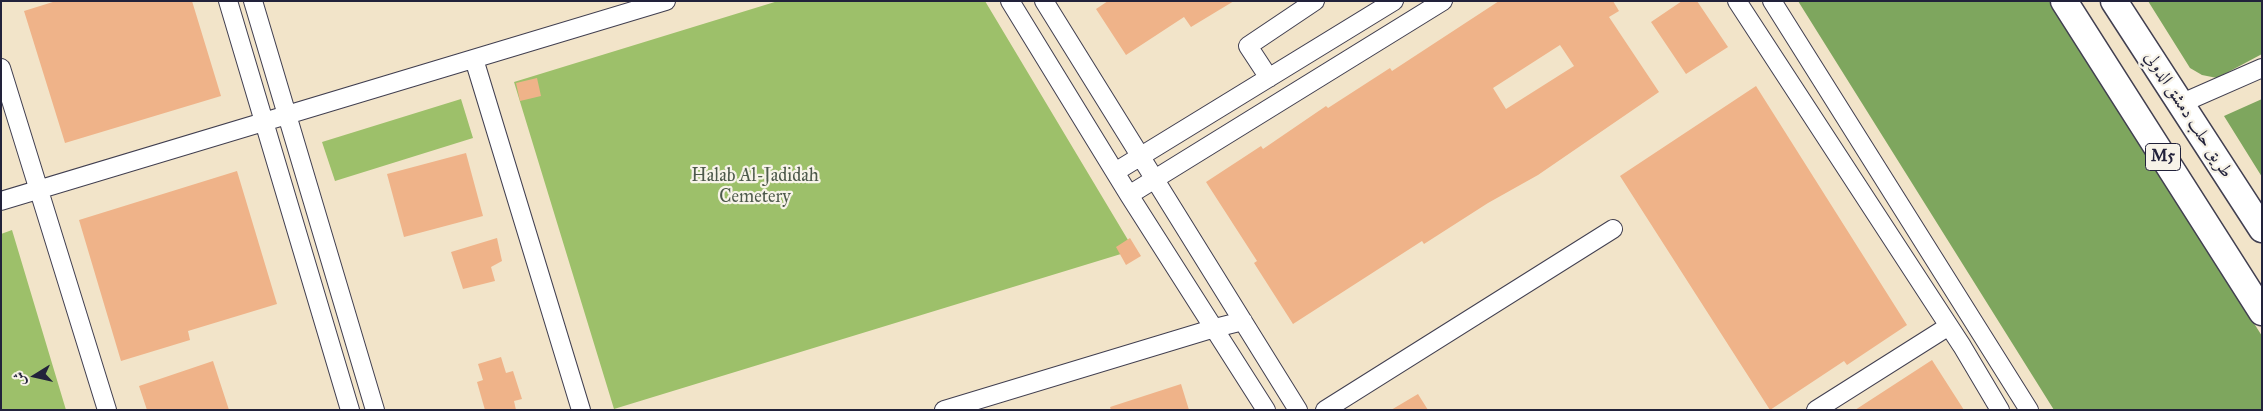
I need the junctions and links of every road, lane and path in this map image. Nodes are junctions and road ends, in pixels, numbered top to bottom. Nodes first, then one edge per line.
1 (228, 1) edge
2 (254, 1) edge
3 (666, 1) edge
4 (1010, 1) edge
5 (1044, 1) edge
6 (1315, 1) edge
7 (1394, 1) edge
8 (1443, 1) edge
9 (1737, 1) edge
10 (1772, 1) edge
11 (2064, 1) edge
12 (2114, 1) edge
13 (641, 5) edge
14 (474, 59) junction
15 (1, 68) edge
16 (2262, 68) edge
17 (1269, 78) junction
18 (2180, 104) junction
19 (287, 115) junction
20 (264, 122) junction
21 (1141, 156) junction
22 (1115, 172) junction
23 (1155, 178) junction
24 (39, 190) junction
25 (1128, 194) junction
26 (1, 201) edge
27 (1613, 229) dead end
28 (2262, 229) edge
29 (2262, 312) edge
30 (1242, 321) junction
31 (1949, 326) junction
32 (1215, 328) junction
33 (107, 410) edge
34 (350, 410) edge
35 (375, 410) edge
36 (581, 410) edge
37 (944, 410) edge
38 (1266, 410) edge
39 (1298, 410) edge
40 (1325, 410) edge
41 (1816, 410) edge
42 (2000, 410) edge
43 (2029, 410) edge

1 - 20 street
2 - 19 street
3 - 13 street
4 - 22 street
5 - 21 street
6 - 17 street
7 - 17 street
8 - 23 street
9 - 31 street
10 - 43 street
11 - 29 highway, M5
12 - 18 highway, طريق حلب دمشق الدولي / M5
13 - 14 street
14 - 19 street
14 - 36 street
15 - 24 street
16 - 18 street
17 - 21 street
18 - 28 highway, طريق حلب دمشق الدولي / M5
19 - 20 street
19 - 35 street
20 - 24 street
20 - 34 street
21 - 22 street
21 - 23 street
22 - 25 street
23 - 25 street
23 - 30 street
24 - 26 street
24 - 33 street
25 - 32 street
27 - 40 street
30 - 32 street
30 - 39 street
31 - 41 street
31 - 42 street
32 - 37 street
32 - 38 street

